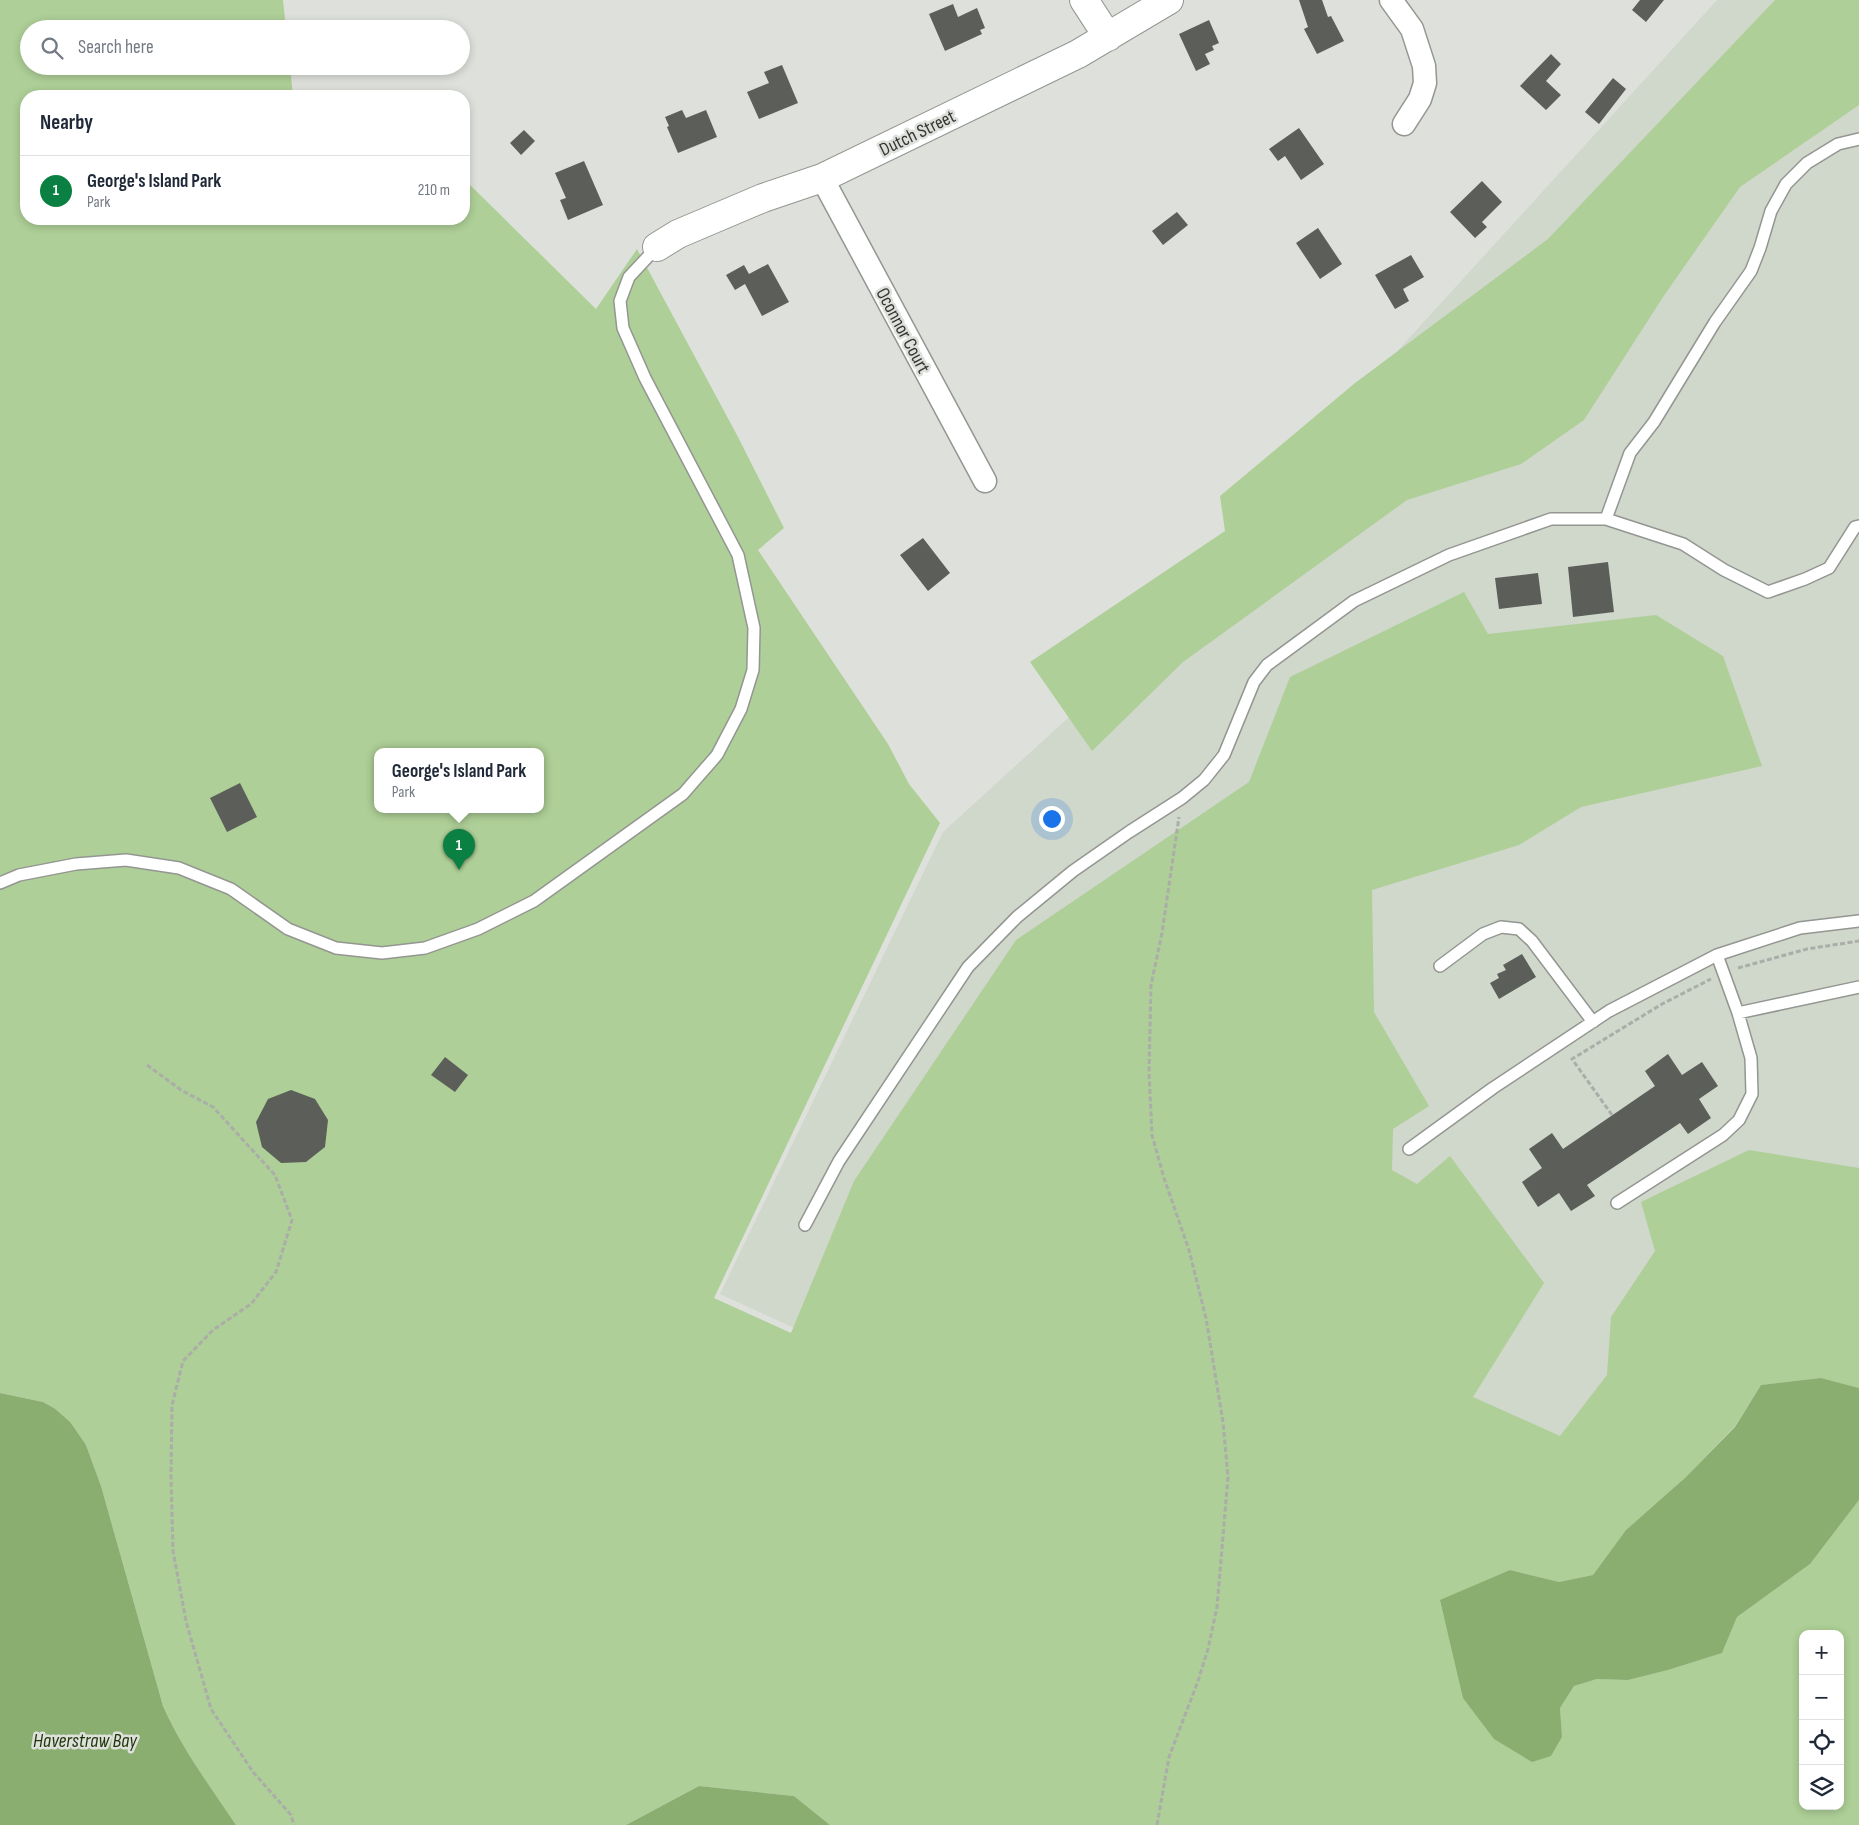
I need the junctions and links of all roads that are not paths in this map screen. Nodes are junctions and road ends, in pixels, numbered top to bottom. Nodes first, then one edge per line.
1 (1084, 0) edge
2 (1169, 0) edge
3 (1391, 0) edge
4 (1108, 36) junction
5 (1404, 124) dead end
6 (1859, 139) edge
7 (822, 178) junction
8 (657, 248) joint
9 (985, 482) dead end
10 (1606, 519) junction
11 (1859, 526) edge
12 (0, 883) edge
13 (1859, 921) edge
14 (1718, 955) junction
15 (1440, 966) dead end
16 (1859, 987) edge
17 (1738, 1013) junction
18 (1593, 1022) junction
19 (1409, 1149) dead end
20 (1617, 1203) dead end
21 (805, 1225) dead end

1 - 4 street
2 - 4 street, Dutch Street
3 - 5 street
4 - 7 street, Dutch Street
6 - 10 lane
7 - 8 street, Dutch Street
7 - 9 street, Oconnor Court
8 - 12 lane
10 - 11 lane
10 - 21 lane
13 - 14 lane
14 - 17 lane
14 - 18 lane
15 - 18 lane
16 - 17 lane
17 - 20 lane
18 - 19 lane

